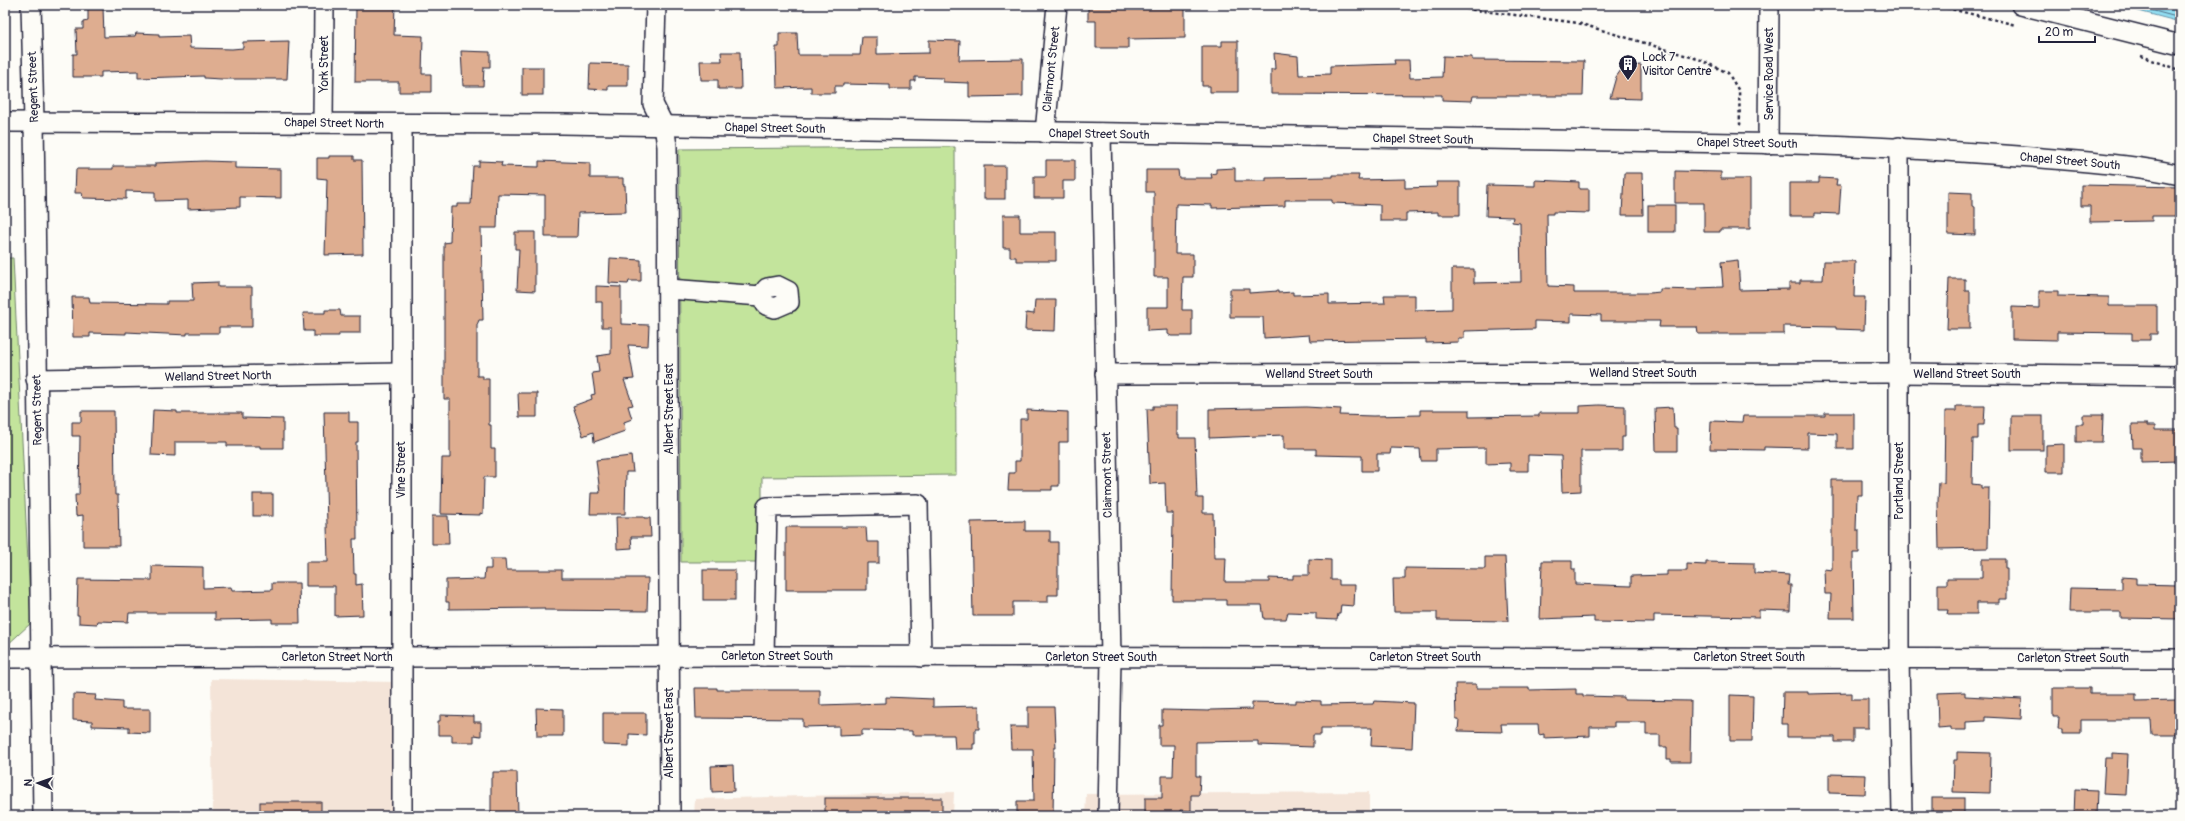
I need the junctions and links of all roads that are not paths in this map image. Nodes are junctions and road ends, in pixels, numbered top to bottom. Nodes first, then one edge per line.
1 (31, 5) edge
2 (324, 5) edge
3 (656, 5) edge
4 (1057, 5) edge
5 (1769, 5) edge
6 (2021, 5) edge
7 (2180, 45) edge
8 (34, 121) junction
9 (5, 122) edge
10 (323, 122) junction
11 (402, 124) junction
12 (664, 126) junction
13 (1044, 133) junction
14 (1101, 134) junction
15 (1768, 144) junction
16 (1899, 147) junction
17 (2180, 175) edge
18 (669, 289) junction
19 (761, 296) dead end
20 (400, 373) junction
21 (1899, 373) junction
22 (1106, 374) junction
23 (2180, 376) edge
24 (36, 379) junction
25 (669, 656) junction
26 (764, 656) junction
27 (402, 657) junction
28 (921, 657) junction
29 (1899, 657) junction
30 (5, 658) edge
31 (42, 658) junction
32 (1111, 658) junction
33 (2180, 659) edge
34 (43, 816) edge
35 (402, 816) edge
36 (670, 816) edge
37 (1108, 816) edge
38 (1902, 816) edge

1 - 8 street, Regent Street
2 - 10 street, York Street
3 - 12 street, Albert Street East
4 - 13 street, Clairmont Street
5 - 15 street, Service Road West
6 - 7 street
8 - 9 street, Chapel Street North
8 - 10 street, Chapel Street North
8 - 24 street, Regent Street
10 - 11 street, Chapel Street North
11 - 12 street, Chapel Street North
11 - 20 street, Vine Street
12 - 13 street, Chapel Street South
12 - 18 street, Albert Street East
13 - 14 street, Chapel Street South
14 - 15 street, Chapel Street South
14 - 22 street, Clairmont Street
15 - 16 street, Chapel Street South
16 - 17 street, Chapel Street South
16 - 21 street, Portland Street
18 - 19 street
18 - 25 street, Albert Street East
20 - 24 street, Welland Street North
20 - 27 street, Vine Street
21 - 22 street, Welland Street South
21 - 23 street, Welland Street South
21 - 29 street, Portland Street
22 - 32 street, Clairmont Street
24 - 31 street, Regent Street
25 - 26 street, Carleton Street South
25 - 27 street, Carleton Street North
25 - 36 street, Albert Street East
26 - 28 street, Carleton Street South
26 - 28 street
27 - 31 street, Carleton Street North
27 - 35 street, Vine Street
28 - 32 street, Carleton Street South
29 - 32 street, Carleton Street South
29 - 33 street, Carleton Street South
29 - 38 street, Portland Street
30 - 31 street, Carleton Street North
31 - 34 street, Regent Street
32 - 37 street, Clairmont Street

